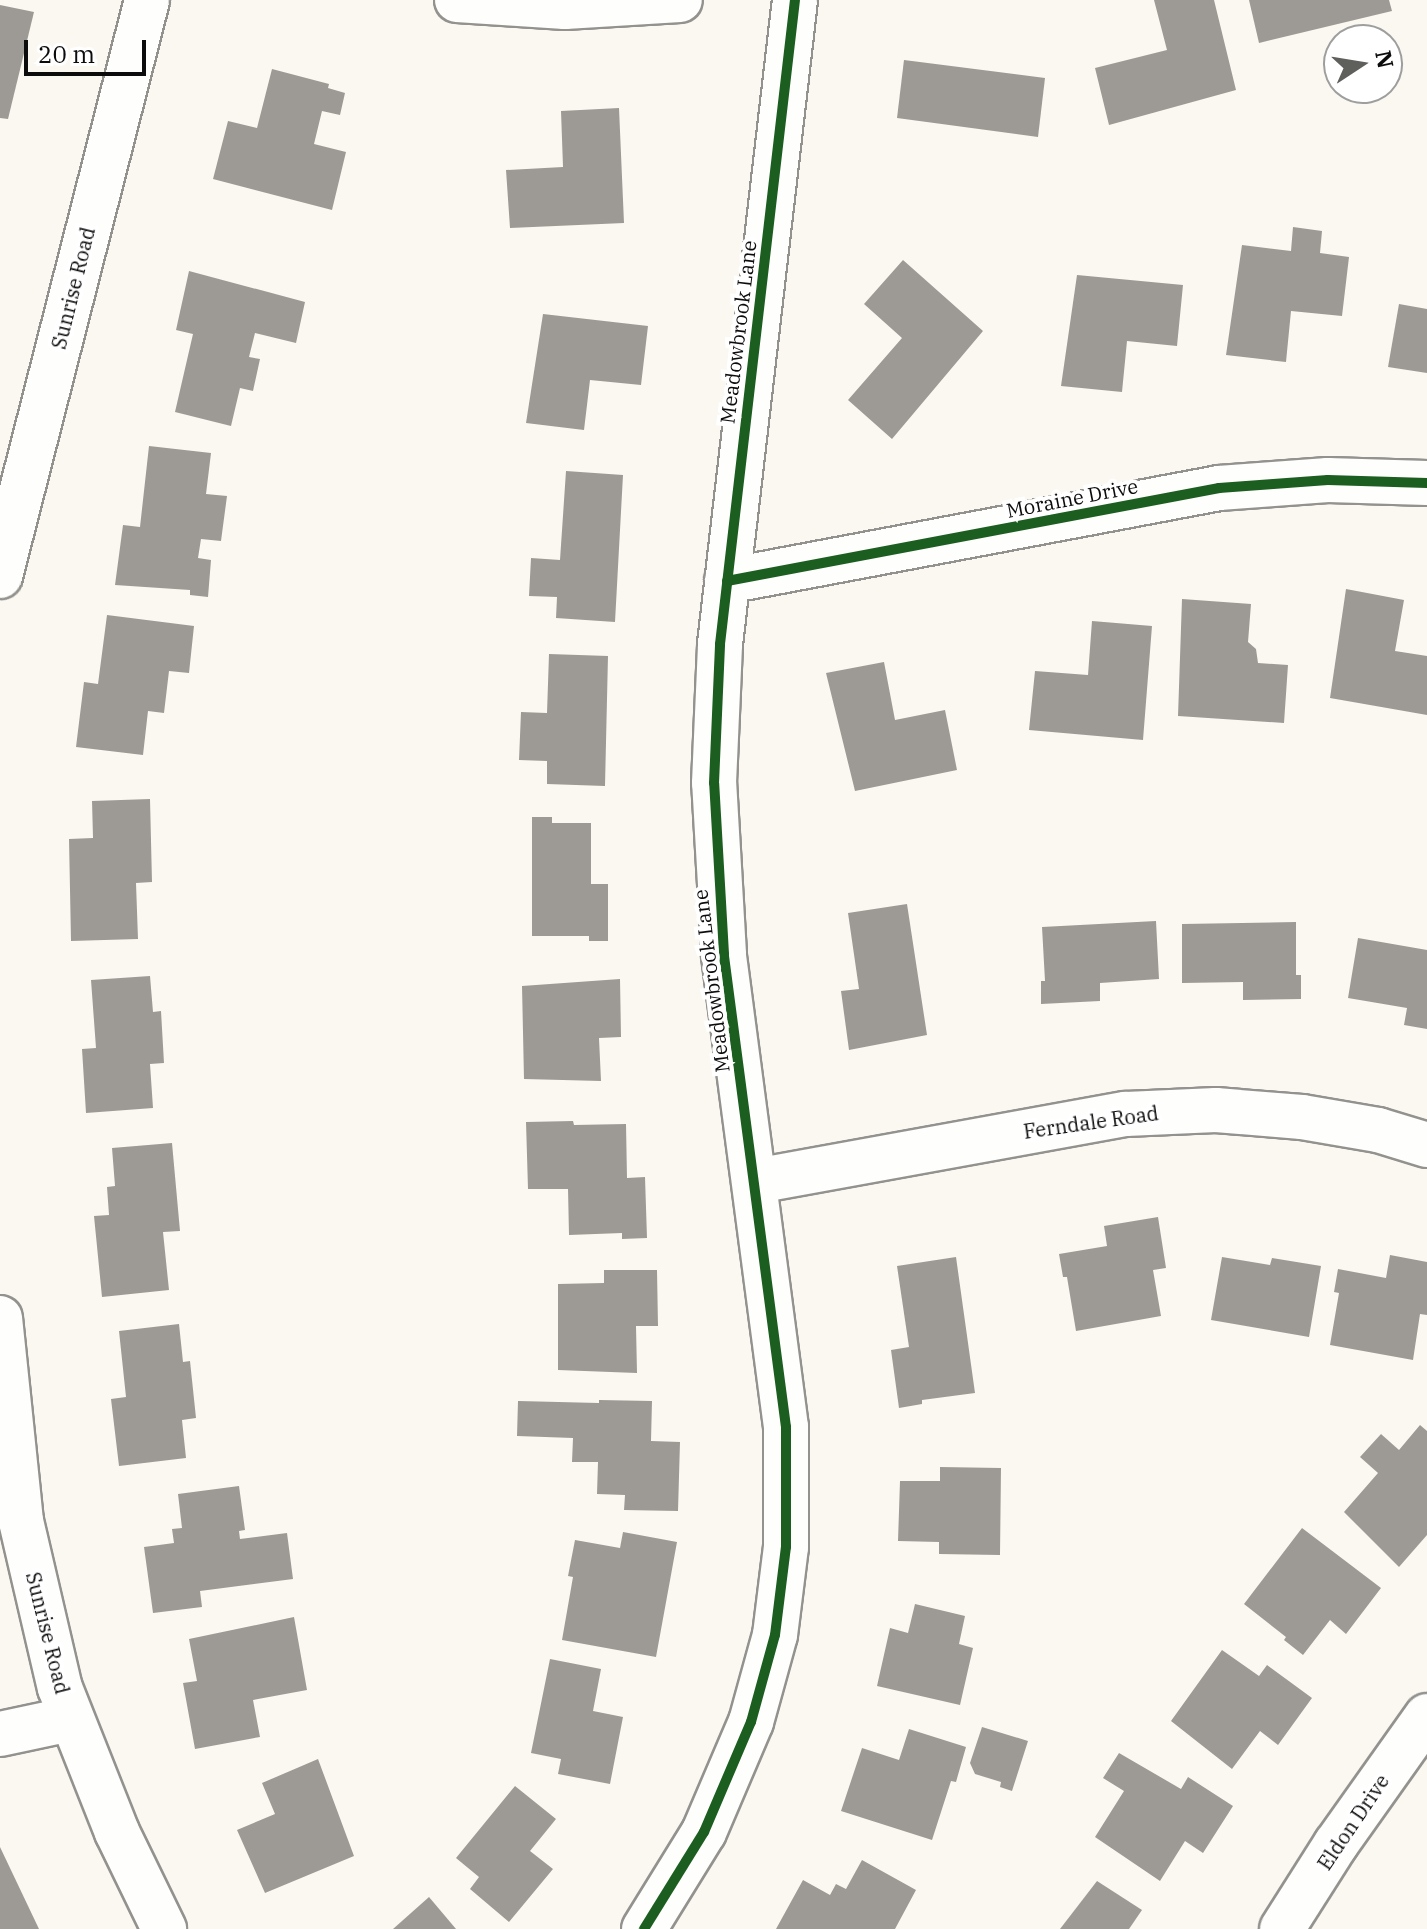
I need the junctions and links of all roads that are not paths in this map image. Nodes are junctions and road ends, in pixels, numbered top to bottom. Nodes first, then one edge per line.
1 (147, 0) edge
2 (457, 0) edge
3 (680, 0) edge
4 (795, 0) edge
5 (1427, 483) edge
6 (0, 576) edge
7 (727, 581) junction
8 (1427, 1145) edge
9 (756, 1181) junction
10 (0, 1318) edge
11 (1427, 1716) edge
12 (70, 1719) junction
13 (0, 1734) edge
14 (164, 1929) edge
15 (644, 1929) edge
16 (1282, 1929) edge

1 - 6 street, Sunrise Road
2 - 3 street
4 - 7 street, Meadowbrook Lane
5 - 7 street, Moraine Drive
7 - 9 street, Meadowbrook Lane
8 - 9 street, Ferndale Road
9 - 15 street, Meadowbrook Lane
10 - 12 street, Sunrise Road
11 - 16 street, Eldon Drive
12 - 13 street
12 - 14 street, Sunrise Road

